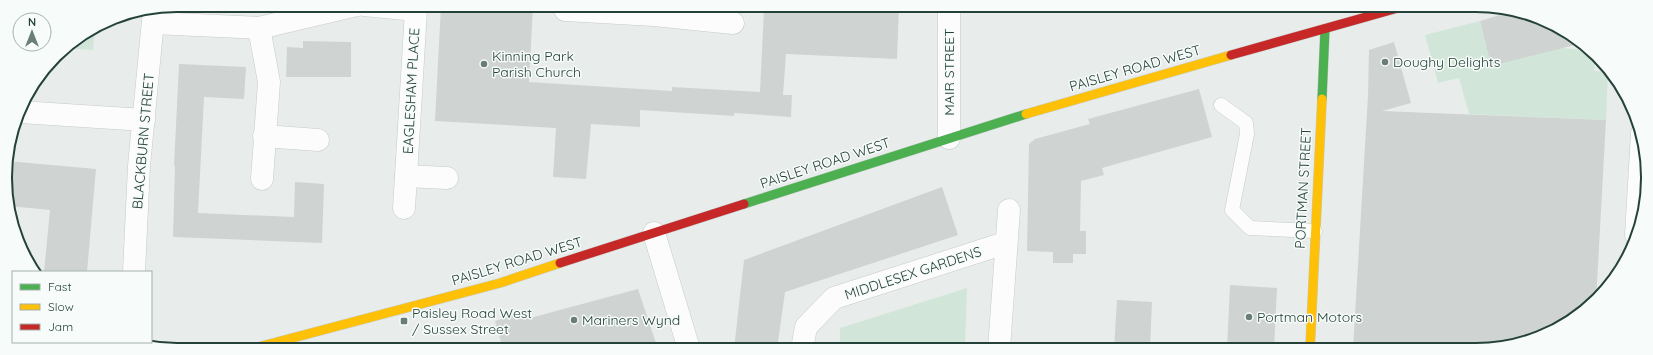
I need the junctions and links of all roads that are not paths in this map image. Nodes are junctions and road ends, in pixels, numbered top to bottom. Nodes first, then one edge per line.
1 (327, 12) edge
2 (416, 12) edge
3 (667, 12) edge
4 (949, 12) edge
5 (1384, 12) edge
6 (154, 16) edge
7 (733, 23) dead end
8 (259, 28) junction
9 (1325, 29) junction
10 (1221, 105) dead end
11 (26, 112) edge
12 (144, 120) junction
13 (264, 136) junction
14 (949, 138) junction
15 (318, 140) dead end
16 (1641, 162) edge
17 (406, 176) junction
18 (447, 178) dead end
19 (262, 179) dead end
20 (404, 208) dead end
21 (1009, 210) dead end
22 (1638, 210) edge
23 (1315, 231) junction
24 (654, 233) junction
25 (1005, 243) junction
26 (134, 271) edge
27 (274, 343) edge
28 (687, 343) edge
29 (803, 343) edge
30 (999, 343) edge
31 (1310, 343) edge

1 - 8 street
2 - 17 street, EAGLESHAM PLACE
3 - 7 street
4 - 14 street, MAIR STREET
5 - 9 main road, PAISLEY ROAD WEST
6 - 8 street
6 - 12 street, BLACKBURN STREET
8 - 13 street
9 - 14 main road, PAISLEY ROAD WEST
9 - 23 main road, PORTMAN STREET
10 - 23 lane
11 - 12 street
12 - 26 street, BLACKBURN STREET
13 - 15 street
13 - 19 street
14 - 24 main road, PAISLEY ROAD WEST
16 - 22 street
17 - 18 street
17 - 20 street, EAGLESHAM PLACE
21 - 25 street
23 - 31 main road, PORTMAN STREET
24 - 27 main road, PAISLEY ROAD WEST
24 - 28 street
25 - 29 street, MIDDLESEX GARDENS
25 - 30 street

